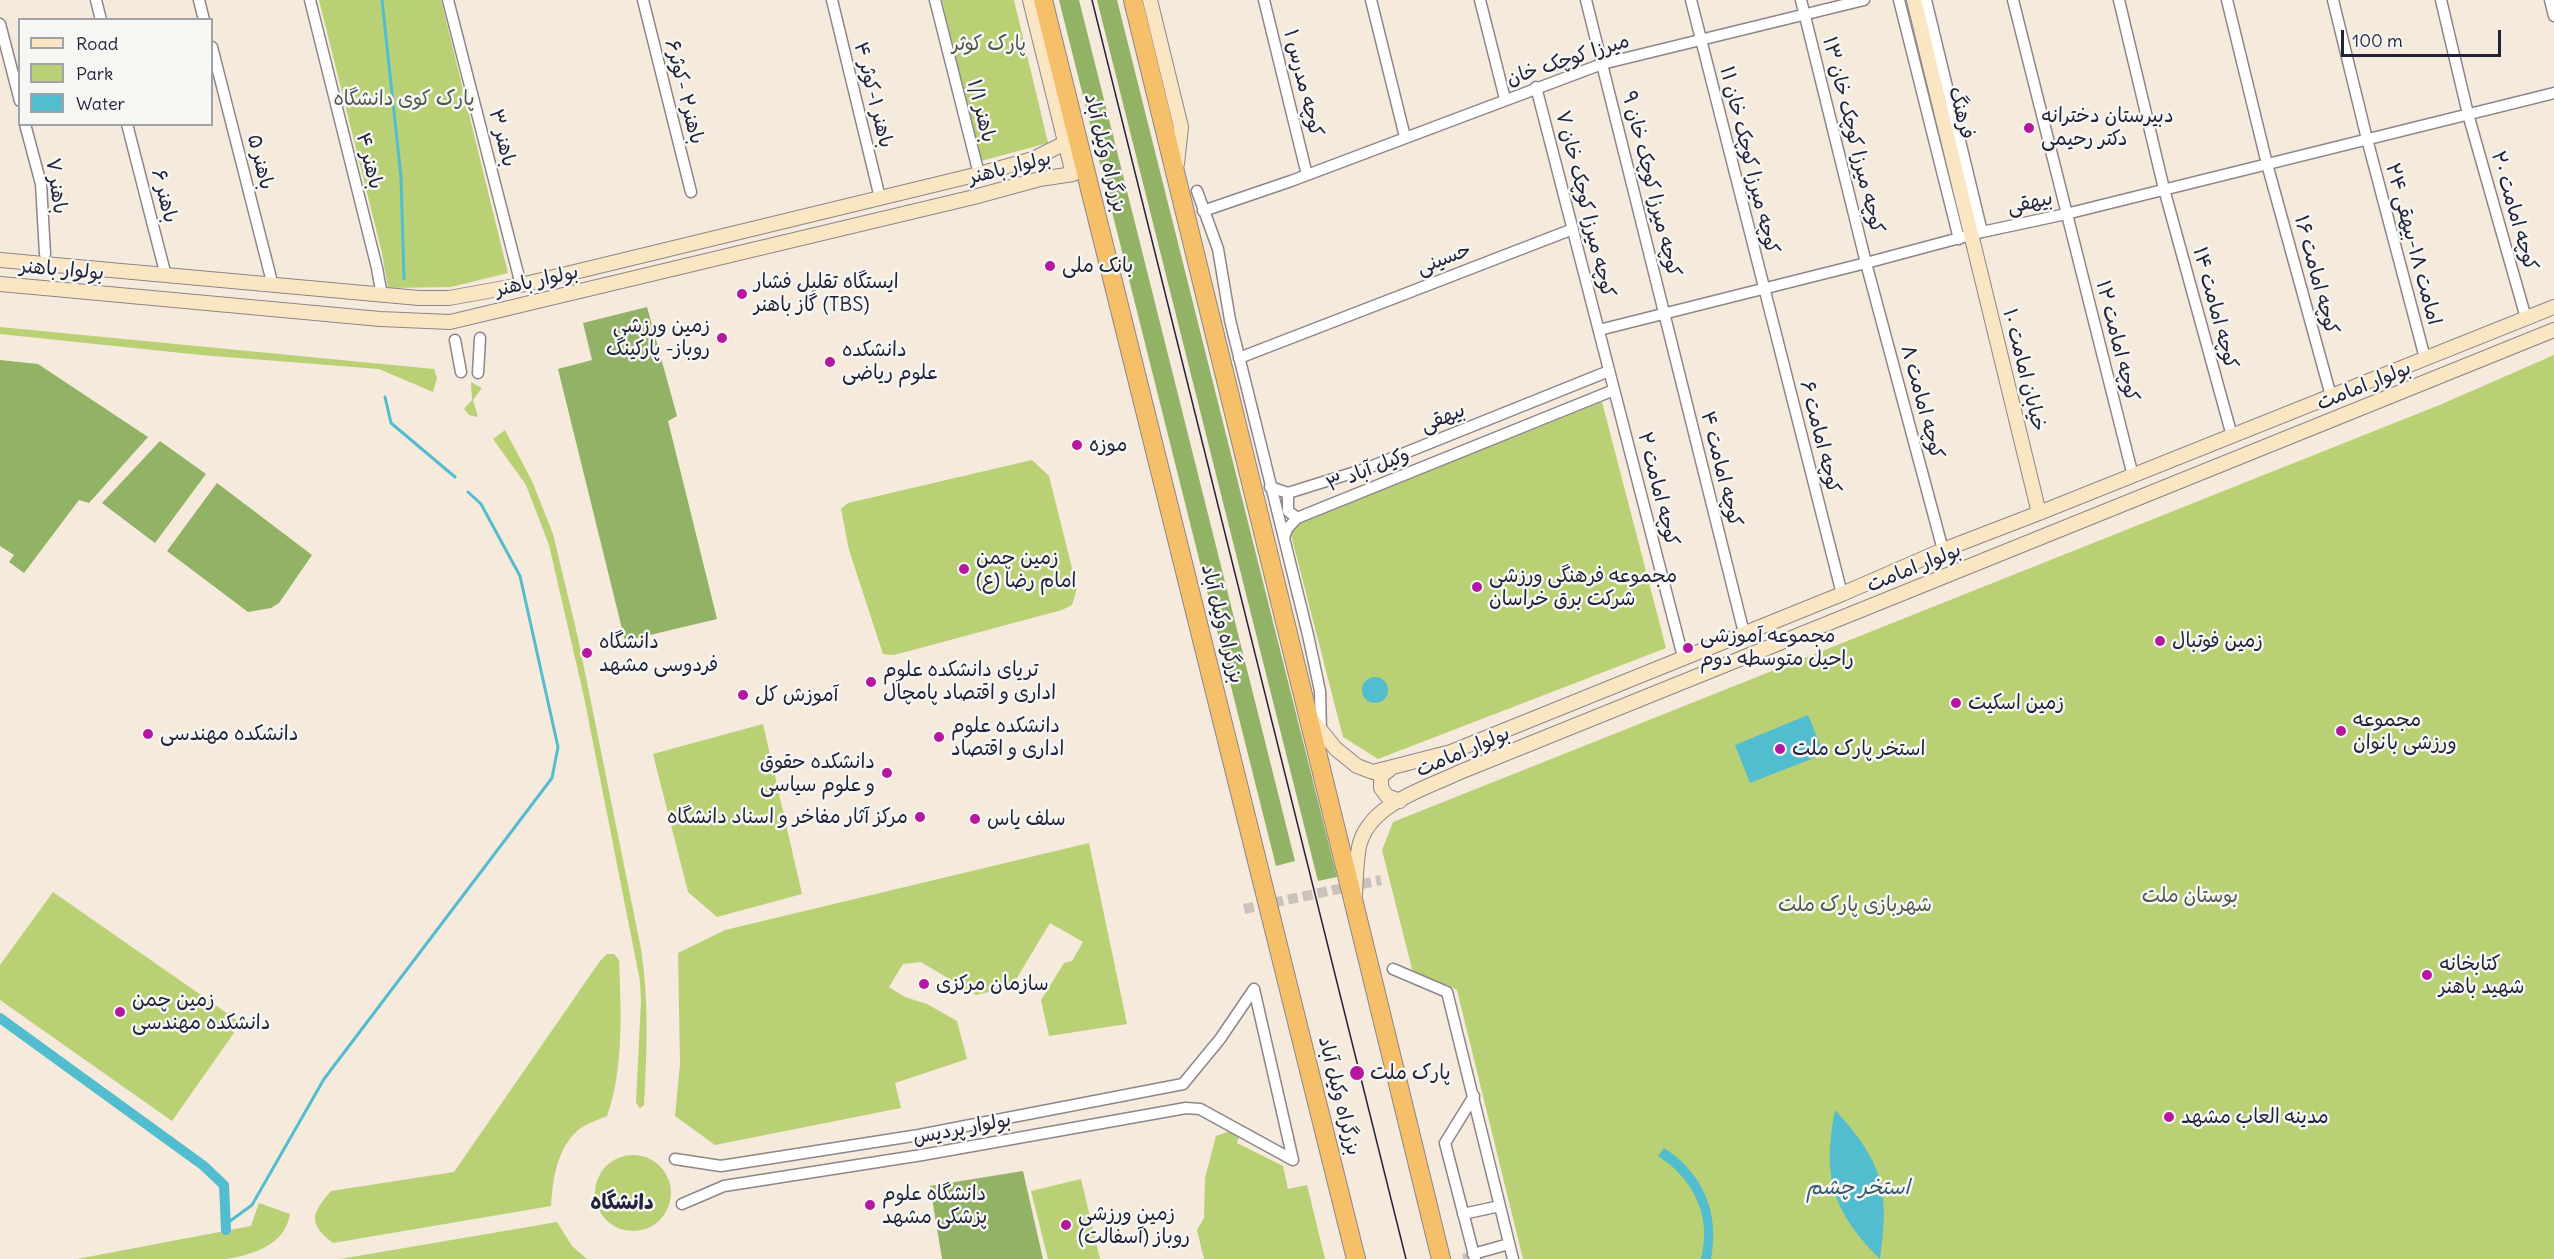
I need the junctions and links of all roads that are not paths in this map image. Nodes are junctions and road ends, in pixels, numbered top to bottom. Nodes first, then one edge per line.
1 (96, 0) edge
2 (199, 0) edge
3 (310, 0) edge
4 (448, 0) edge
5 (643, 0) edge
6 (832, 0) edge
7 (934, 0) edge
8 (1030, 0) edge
9 (1044, 0) edge
10 (1133, 0) edge
11 (1150, 0) edge
12 (1264, 0) edge
13 (1371, 0) edge
14 (1480, 0) edge
15 (1586, 0) edge
16 (1691, 0) edge
17 (1801, 0) edge
18 (1864, 0) edge
19 (1899, 0) edge
20 (1914, 0) edge
21 (1926, 0) edge
22 (2013, 0) edge
23 (2119, 0) edge
24 (2227, 0) edge
25 (2333, 0) edge
26 (2441, 0) edge
27 (2550, 0) edge
28 (1805, 15) junction
29 (2554, 16) edge
30 (100, 18) edge
31 (204, 18) edge
32 (0, 24) edge
33 (1701, 40) junction
34 (213, 51) edge
35 (1602, 64) junction
36 (1060, 65) junction
37 (1050, 84) junction
38 (1536, 87) junction
39 (18, 93) edge
40 (2554, 93) edge
41 (1505, 99) junction
42 (2468, 114) junction
43 (26, 126) edge
44 (128, 126) edge
45 (1405, 137) junction
46 (2367, 139) junction
47 (1065, 143) junction
48 (1033, 159) junction
49 (2267, 164) junction
50 (1176, 172) junction
51 (979, 174) junction
52 (1307, 175) junction
53 (1040, 179) junction
54 (2164, 189) junction
55 (1197, 191) dead end
56 (691, 192) dead end
57 (880, 198) junction
58 (1203, 211) junction
59 (822, 212) junction
60 (2066, 214) junction
61 (1573, 229) junction
62 (827, 232) junction
63 (1971, 235) junction
64 (45, 254) dead end
65 (0, 260) edge
66 (1866, 264) junction
67 (117, 271) junction
68 (166, 276) junction
69 (0, 284) edge
70 (521, 285) junction
71 (273, 286) junction
72 (1763, 289) junction
73 (114, 295) junction
74 (382, 296) junction
75 (2554, 307) edge
76 (1664, 314) junction
77 (2526, 318) junction
78 (1599, 330) junction
79 (2554, 330) edge
80 (480, 338) dead end
81 (455, 340) dead end
82 (1239, 358) junction
83 (2425, 358) junction
84 (1609, 371) junction
85 (461, 372) dead end
86 (478, 373) dead end
87 (1614, 390) junction
88 (2331, 396) junction
89 (1469, 427) junction
90 (2232, 436) junction
91 (1476, 446) junction
92 (2133, 476) junction
93 (1270, 487) junction
94 (1288, 493) junction
95 (2039, 513) junction
96 (1297, 518) junction
97 (1284, 538) junction
98 (1943, 550) junction
99 (1842, 594) junction
100 (1744, 633) junction
101 (1683, 657) junction
102 (1308, 713) junction
103 (1321, 733) junction
104 (1389, 770) junction
105 (1400, 801) junction
106 (1354, 902) junction
107 (1393, 969) dead end
108 (1474, 1096) junction
109 (675, 1159) dead end
110 (682, 1204) dead end
111 (1500, 1206) junction
112 (1463, 1214) junction
113 (1509, 1244) junction
114 (1474, 1257) edge
115 (1356, 1259) edge
116 (1441, 1259) edge
117 (1513, 1259) edge

1 - 30 street
2 - 31 street
3 - 74 street, باهنر ۴
4 - 70 street, باهنر ۳
5 - 56 street, باهنر۲ -کوثر۶
6 - 57 street, باهنر ۱-کوثر ۴
7 - 51 street, باهنر ۱/۱
8 - 37 street
9 - 36 highway, بزرگراه وکیل آباد
10 - 50 highway
11 - 50 street
12 - 52 street, کوچه مدرس ۱
13 - 45 street
14 - 41 street
15 - 35 street, کوچه میرزا کوچک خان ۹
16 - 33 street, کوچه میرزا کوچک خان ۱۱
17 - 28 street, کوچه میرزا کوچک خان ۱۳
18 - 28 street, میرزا کوچک خان
19 - 63 street
20 - 63 street, فرهنگ
21 - 63 street
22 - 60 street, کوچه امامت ۱۲
23 - 54 street, کوچه امامت ۱۴
24 - 49 street, کوچه امامت ۱۶
25 - 46 street, امامت ۱۸-بیهقی ۲۴
26 - 42 street, کوچه امامت ۲۰
27 - 29 street
28 - 33 street, میرزا کوچک خان
28 - 66 street, کوچه میرزا کوچک خان ۱۳
32 - 39 street
33 - 35 street, میرزا کوچک خان
33 - 72 street, کوچه میرزا کوچک خان ۱۱
34 - 71 street, باهنر ۵
35 - 38 street, میرزا کوچک خان
35 - 76 street, کوچه میرزا کوچک خان ۹
36 - 37 highway
36 - 115 highway, بزرگراه وکیل آباد
37 - 47 street
38 - 41 street, میرزا کوچک خان
38 - 61 street, کوچه میرزا کوچک خان ۷
40 - 42 street, بیهقی
41 - 45 street, میرزا کوچک خان
42 - 46 street, بیهقی
42 - 77 street, کوچه امامت ۲۰
43 - 64 street, باهنر ۷
44 - 68 street, باهنر ۶
45 - 52 street, میرزا کوچک خان
46 - 49 street, بیهقی
46 - 83 street, امامت ۱۸-بیهقی ۲۴
47 - 48 street, بولوار باهنر
47 - 53 street, بولوار باهنر
48 - 51 street, بولوار باهنر
48 - 53 street
49 - 54 street, بیهقی
49 - 88 street, کوچه امامت ۱۶
50 - 102 highway
51 - 57 street, بولوار باهنر
52 - 58 street, میرزا کوچک خان
53 - 62 street, بولوار باهنر
54 - 60 street, بیهقی
54 - 90 street, کوچه امامت ۱۴
55 - 58 street
57 - 59 street, بولوار باهنر
58 - 82 street
59 - 62 street
59 - 70 street, بولوار باهنر
60 - 63 street, بیهقی
60 - 92 street, کوچه امامت ۱۲
61 - 78 street, کوچه میرزا کوچک خان ۷
61 - 82 street, حسینی
62 - 73 street, بولوار باهنر
63 - 66 street, بیهقی
63 - 95 street, خیابان امامت ۱۰
65 - 67 street, بولوار باهنر
66 - 72 street, بیهقی
66 - 98 street, کوچه امامت ۸
67 - 68 street, بولوار باهنر
67 - 73 street
68 - 71 street, بولوار باهنر
69 - 73 street, بولوار باهنر
70 - 74 street, بولوار باهنر
71 - 74 street, بولوار باهنر
72 - 76 street, بیهقی
72 - 99 street, کوچه امامت ۶
75 - 77 street, بولوار امامت
76 - 78 street, بیهقی
76 - 100 street, کوچه امامت ۴
77 - 83 street, بولوار امامت
78 - 84 street, کوچه امامت ۲
79 - 105 street, بولوار امامت
80 - 86 street
81 - 85 street
82 - 93 street
83 - 88 street, بولوار امامت
84 - 87 street, کوچه امامت ۲
84 - 89 street, بیهقی
87 - 91 street, بیهقی
87 - 101 street, کوچه امامت ۲
88 - 90 street, بولوار امامت
89 - 91 street
89 - 94 street, بیهقی
90 - 92 street, بولوار امامت
91 - 96 street, ۳ وکیل آباد
92 - 95 street, بولوار امامت
93 - 94 street
93 - 97 street
94 - 96 street
95 - 98 street, بولوار امامت
96 - 97 street
97 - 103 street
98 - 99 street, بولوار امامت
99 - 100 street, بولوار امامت
100 - 101 street, بولوار امامت
101 - 104 street, بولوار امامت
102 - 103 street, بولوار امامت
102 - 106 highway
103 - 104 street, بولوار امامت
104 - 105 street
105 - 106 street, بولوار امامت
106 - 116 highway
107 - 108 street
108 - 111 street
108 - 112 street
109 - 110 street, بولوار پردیس
111 - 112 street
111 - 113 street
112 - 114 street
113 - 114 street
113 - 117 street

